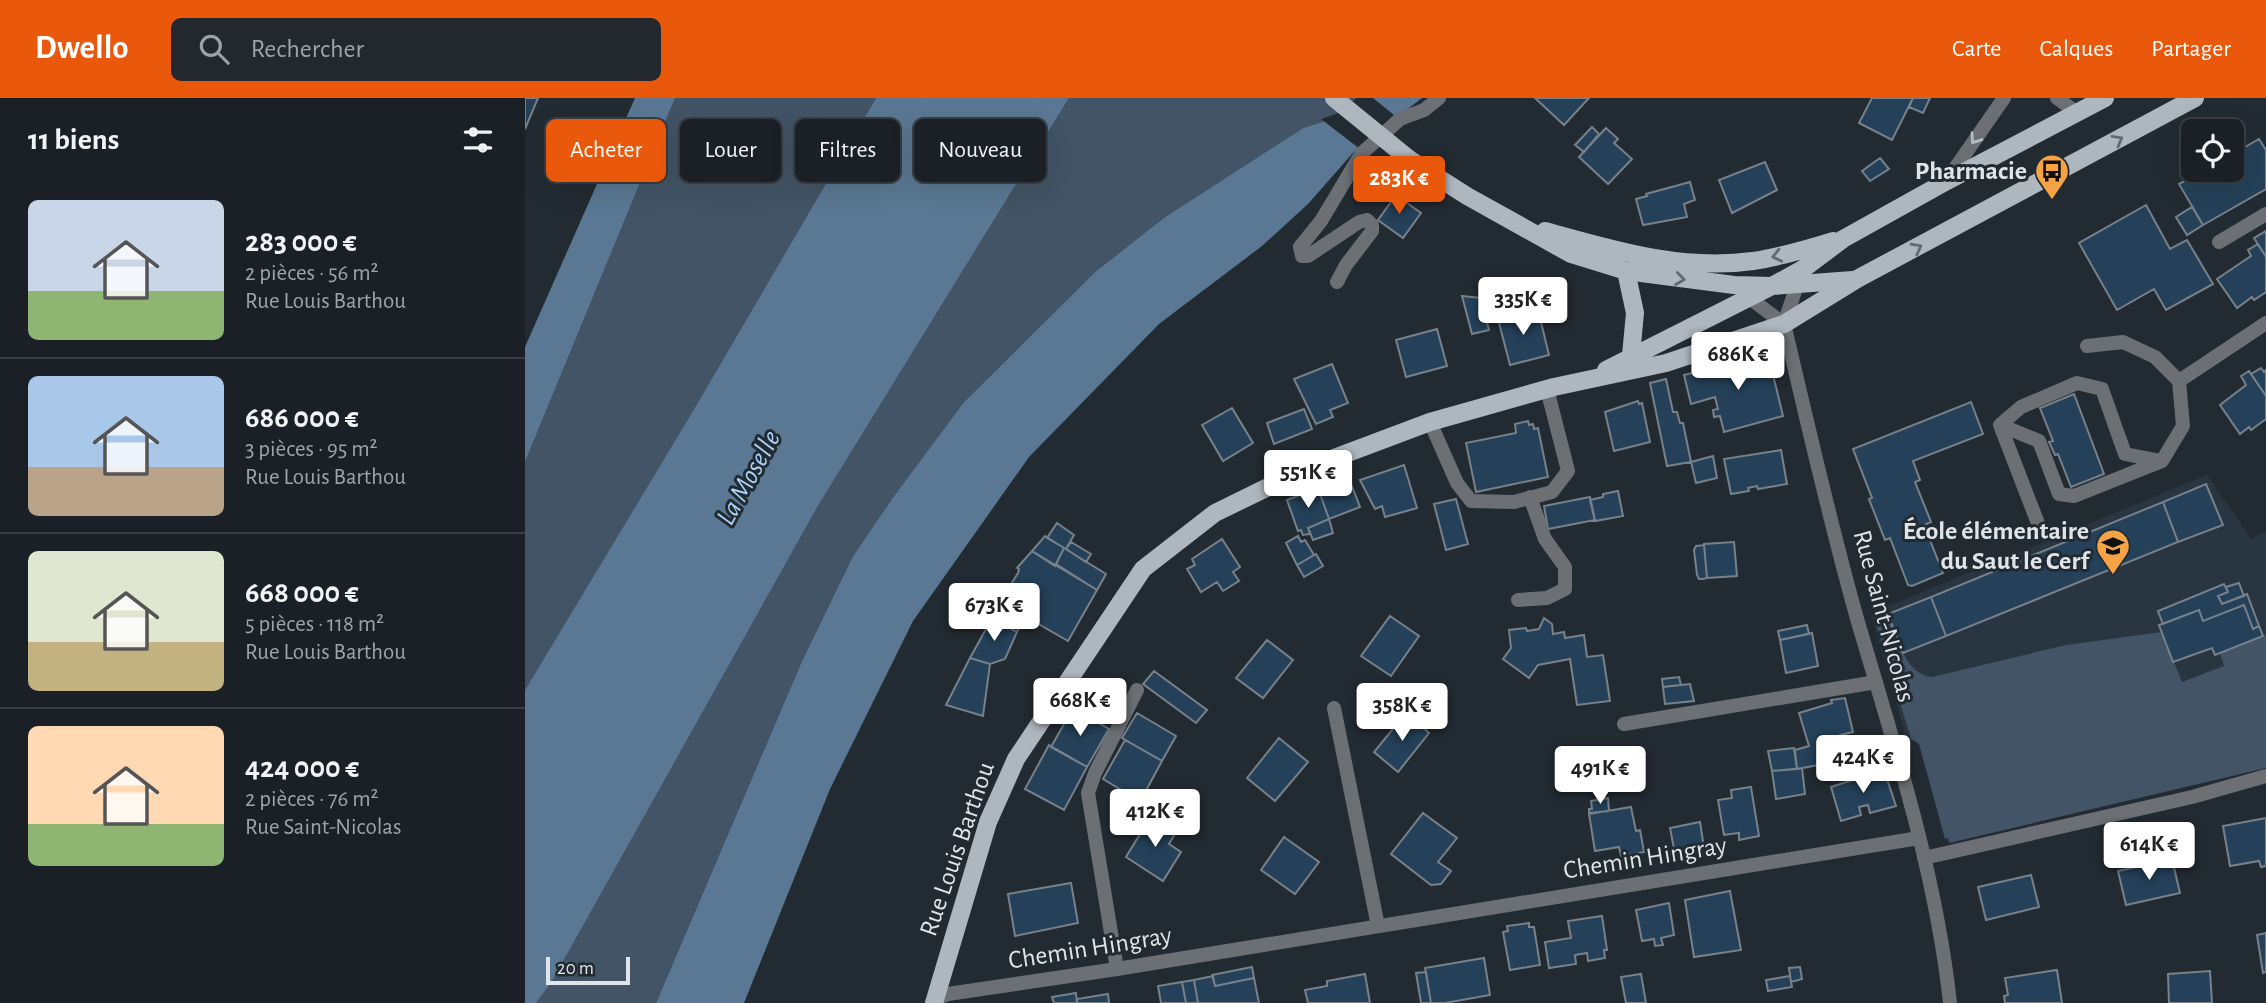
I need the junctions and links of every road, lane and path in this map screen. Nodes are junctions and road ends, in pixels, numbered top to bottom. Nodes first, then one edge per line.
1 (1334, 98) edge
2 (1439, 98) edge
3 (2004, 98) edge
4 (2057, 98) edge
5 (2105, 98) edge
6 (2195, 98) edge
7 (2077, 113) junction
8 (1947, 181) junction
9 (2266, 214) edge
10 (1516, 222) junction
11 (1843, 239) junction
12 (2219, 242) dead end
13 (1626, 271) junction
14 (1800, 277) junction
15 (1857, 279) junction
16 (1337, 282) dead end
17 (1734, 285) junction
18 (1772, 286) junction
19 (1749, 298) junction
20 (2266, 323) edge
21 (1784, 324) junction
22 (2087, 346) dead end
23 (1631, 355) junction
24 (1591, 379) junction
25 (2179, 381) junction
26 (1547, 390) junction
27 (1430, 422) junction
28 (2000, 425) junction
29 (2162, 461) junction
30 (1530, 497) junction
31 (2039, 526) dead end
32 (1518, 600) dead end
33 (1876, 681) junction
34 (1137, 690) dead end
35 (1334, 708) dead end
36 (1624, 724) dead end
37 (2266, 776) edge
38 (1919, 838) junction
39 (1924, 858) junction
40 (1378, 926) junction
41 (1117, 969) junction
42 (939, 999) edge
43 (1950, 1003) edge

1 - 10 main road, bridge
2 - 16 street
3 -> 8 street
4 - 7 street
5 - 7 main road
15 -> 6 main road, Rue Louis Barthou
7 - 8 main road
8 - 11 main road
9 - 12 street
11 -> 10 main road
10 - 13 main road
11 - 14 main road
13 -> 17 main road
13 - 23 main road
14 - 15 main road
14 - 18 main road, Rue Louis Barthou
14 - 21 street
15 - 21 main road, Rue Louis Barthou
17 - 18 main road
17 - 19 street
18 - 19 main road, Rue Louis Barthou
19 - 21 street
19 - 23 main road, Rue Louis Barthou
20 - 25 street
21 - 24 main road, Rue Louis Barthou
21 - 33 street, Rue Saint-Nicolas
22 - 25 street
23 - 24 main road, Rue Louis Barthou
24 - 26 main road, Rue Louis Barthou
25 - 29 street
26 - 27 main road, Rue Louis Barthou
26 - 30 street
27 - 30 street
27 - 42 main road, Rue Louis Barthou
28 - 29 street
28 - 29 street
28 - 31 street
30 - 32 street
33 - 36 street
33 - 38 street, Rue Saint-Nicolas
34 - 41 street
35 - 40 street
37 - 39 street
38 - 39 street, Rue Saint-Nicolas
38 - 40 street, Chemin Hingray
39 - 43 street, Rue Saint-Nicolas
40 - 41 street, Chemin Hingray
41 - 42 street, Chemin Hingray

